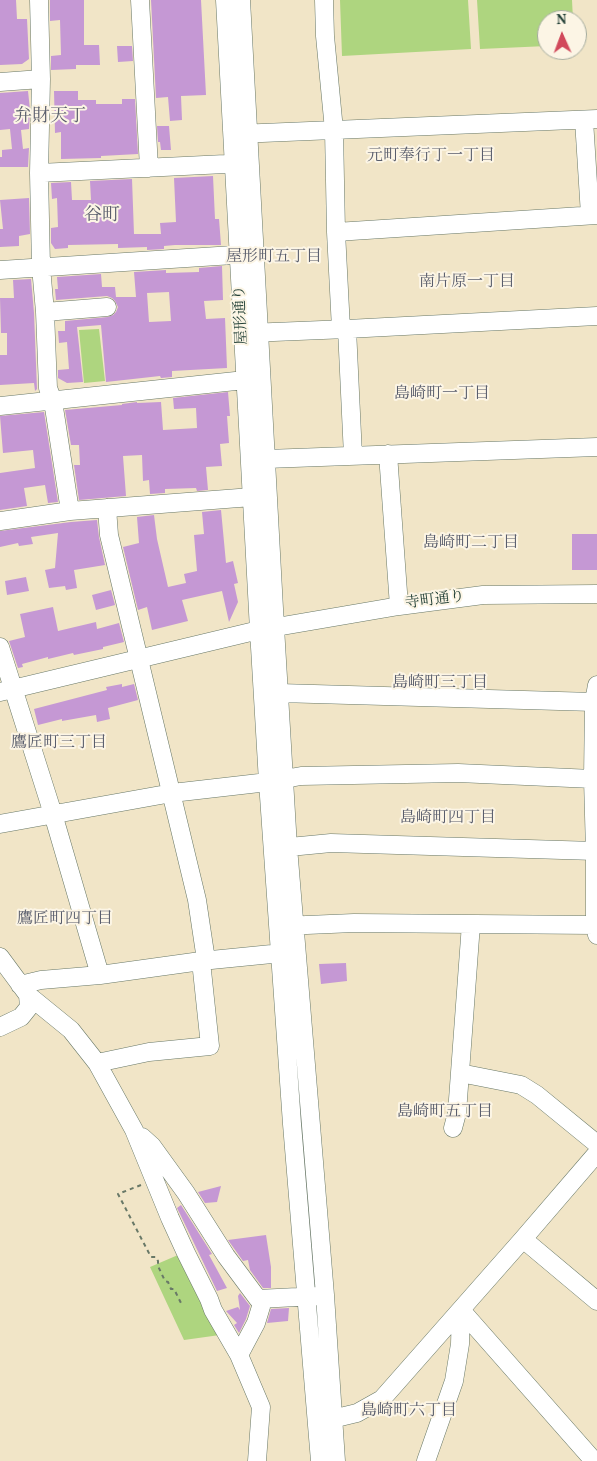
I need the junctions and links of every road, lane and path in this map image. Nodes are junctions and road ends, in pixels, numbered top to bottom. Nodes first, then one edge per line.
1 (39, 0) edge
2 (140, 0) edge
3 (225, 0) edge
4 (241, 0) edge
5 (324, 0) edge
6 (41, 79) junction
7 (0, 82) edge
8 (590, 120) edge
9 (334, 130) junction
10 (240, 134) junction
11 (242, 163) junction
12 (150, 168) junction
13 (39, 173) junction
14 (593, 215) edge
15 (336, 232) junction
16 (247, 255) junction
17 (41, 267) junction
18 (0, 270) edge
19 (107, 307) dead end
20 (45, 312) junction
21 (597, 316) edge
22 (344, 329) junction
23 (251, 333) junction
24 (245, 380) junction
25 (53, 401) junction
26 (0, 406) edge
27 (597, 447) edge
28 (388, 454) junction
29 (353, 456) junction
30 (266, 459) junction
31 (252, 497) junction
32 (107, 508) junction
33 (70, 511) junction
34 (0, 521) edge
35 (597, 594) edge
36 (399, 606) junction
37 (267, 629) junction
38 (0, 647) edge
39 (138, 659) junction
40 (597, 684) edge
41 (7, 690) edge
42 (279, 693) junction
43 (594, 702) junction
44 (595, 733) edge
45 (593, 779) junction
46 (276, 780) junction
47 (172, 793) junction
48 (53, 814) junction
49 (0, 824) edge
50 (281, 848) junction
51 (595, 851) junction
52 (471, 924) junction
53 (286, 926) junction
54 (596, 930) edge
55 (288, 953) junction
56 (0, 957) edge
57 (203, 960) junction
58 (100, 975) junction
59 (24, 990) junction
60 (0, 1027) edge
61 (96, 1063) junction
62 (460, 1073) junction
63 (453, 1128) dead end
64 (134, 1130) junction
65 (597, 1144) edge
66 (597, 1154) edge
67 (155, 1180) junction
68 (524, 1239) junction
69 (325, 1295) junction
70 (305, 1297) junction
71 (263, 1300) junction
72 (597, 1301) edge
73 (181, 1304) dead end
74 (461, 1310) junction
75 (240, 1355) junction
76 (325, 1419) junction
77 (257, 1461) edge
78 (320, 1461) edge
79 (336, 1461) edge
80 (426, 1461) edge
81 (594, 1461) edge

1 - 6 street
2 - 12 street
3 - 10 street, 屋形通り
4 - 10 street, 屋形通り
5 - 9 street
6 - 7 street
6 - 13 street
8 - 9 street
8 - 14 street
9 - 10 street
9 - 15 street
10 - 11 street, 屋形通り
11 - 12 street
11 - 16 street, 屋形通り
12 - 13 street
13 - 17 street
14 - 15 street
15 - 22 street
16 - 17 street
16 - 23 street, 屋形通り
17 - 18 street
17 - 20 street
19 - 20 street
20 - 25 street
21 - 22 street
22 - 23 street
22 - 29 street
23 - 24 street, 屋形通り
23 - 30 street, 屋形通り
24 - 25 street
24 - 31 street, 屋形通り
25 - 26 street
25 - 33 street
27 - 28 street
28 - 29 street
28 - 36 street
29 - 30 street
30 - 37 street, 屋形通り
31 - 32 street
31 - 37 street, 屋形通り
32 - 33 street
32 - 39 street
33 - 34 street
35 - 36 street, 寺町通り
36 - 37 street, 寺町通り
37 - 39 street, 寺町通り
37 - 42 street
37 - 46 street
38 - 41 street
39 - 41 street, 寺町通り
39 - 47 street
40 - 43 street
41 - 48 street
42 - 43 street
42 - 46 street
43 - 44 street
44 - 45 street
45 - 46 street
45 - 51 street
46 - 47 street
46 - 50 street
47 - 48 street
47 - 57 street
48 - 49 street
48 - 58 street
50 - 51 street
50 - 53 street
51 - 54 street
52 - 53 street
52 - 54 street
52 - 62 street
53 - 55 street
55 - 57 street
55 - 69 street
55 - 70 street
56 - 59 street
57 - 58 street
57 - 61 street
58 - 59 street
59 - 60 street
59 - 61 street
61 - 64 street
62 - 63 street
62 - 65 street
64 - 67 street
64 - 71 street
66 - 68 street
67 - 73 path
67 - 75 street
68 - 72 street
68 - 74 street
69 - 70 street
69 - 76 street
70 - 71 street
70 - 76 street
71 - 75 street
74 - 76 street
74 - 80 street
74 - 81 street
75 - 77 street
76 - 78 street
76 - 79 street

